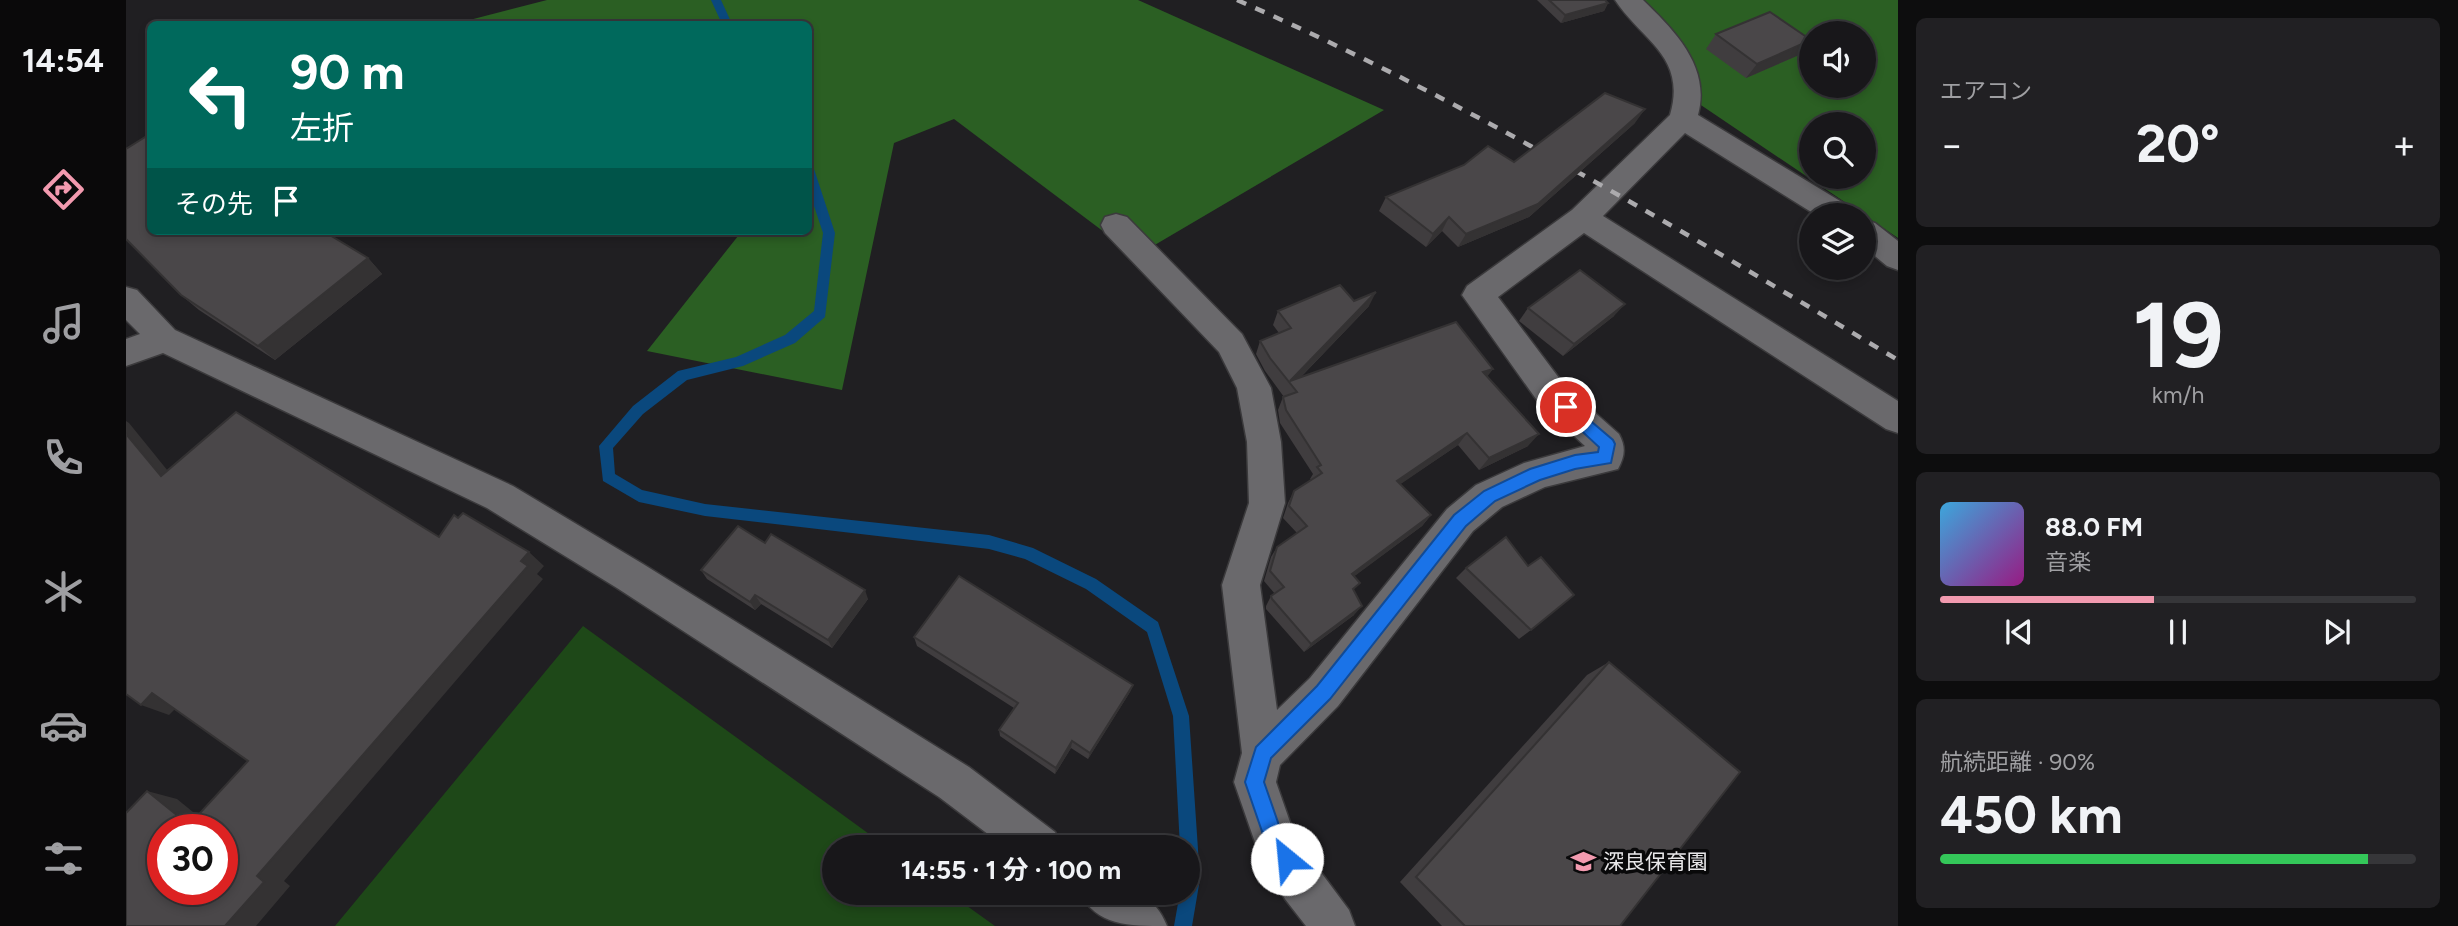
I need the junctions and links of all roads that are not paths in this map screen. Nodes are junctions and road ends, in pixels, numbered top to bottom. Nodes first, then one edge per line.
1 (1628, 0) edge
2 (1683, 119) junction
3 (1820, 203) edge
4 (1583, 218) junction
5 (1116, 225) dead end
6 (1876, 241) edge
7 (1898, 258) edge
8 (126, 299) edge
9 (164, 339) junction
10 (126, 353) edge
11 (1898, 419) edge
12 (1263, 753) junction
13 (1024, 835) edge
14 (1333, 926) edge

1 - 2 street
2 - 3 street
2 - 4 street
4 - 11 street
4 - 12 street
5 - 12 street
6 - 7 street
8 - 9 street
9 - 10 street
9 - 13 street
12 - 14 street

